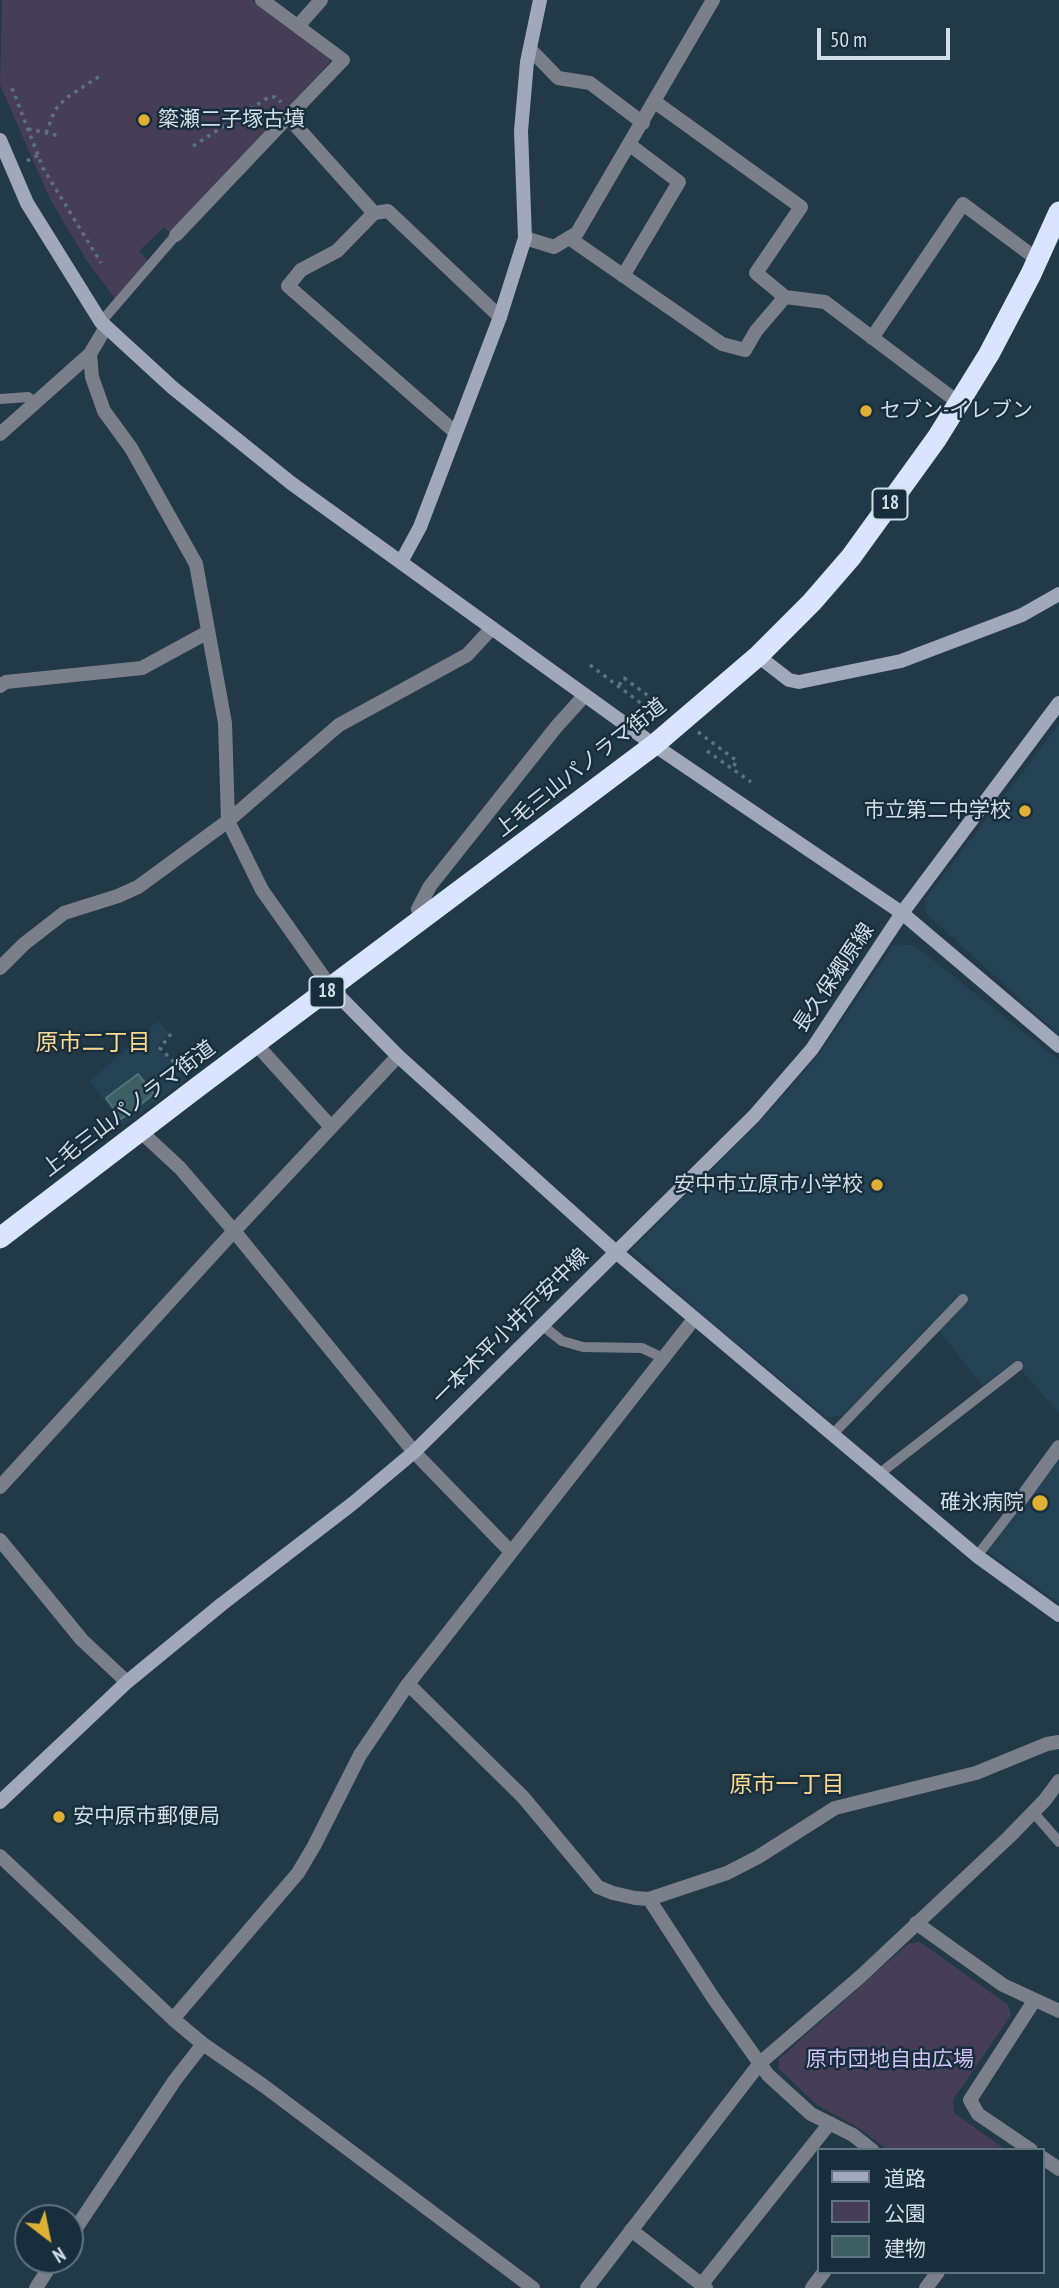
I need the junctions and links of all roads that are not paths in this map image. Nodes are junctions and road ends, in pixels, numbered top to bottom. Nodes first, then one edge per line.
1 (262, 0) edge
2 (321, 0) edge
3 (540, 0) edge
4 (713, 0) edge
5 (298, 26) junction
6 (530, 49) junction
7 (655, 102) junction
8 (290, 115) junction
9 (643, 123) junction
10 (0, 140) edge
11 (630, 145) junction
12 (1059, 212) edge
13 (374, 213) junction
14 (176, 235) joint
15 (525, 238) junction
16 (569, 238) junction
17 (1038, 260) junction
18 (623, 275) junction
19 (785, 297) junction
20 (500, 317) junction
21 (104, 325) junction
22 (872, 338) junction
23 (90, 354) junction
24 (0, 399) edge
25 (36, 402) junction
26 (959, 403) junction
27 (455, 432) junction
28 (0, 434) edge
29 (401, 562) junction
30 (1059, 594) edge
31 (492, 628) junction
32 (208, 632) junction
33 (758, 656) junction
34 (0, 686) edge
35 (585, 695) junction
36 (1059, 703) edge
37 (654, 745) junction
38 (228, 821) junction
39 (902, 914) junction
40 (426, 918) junction
41 (0, 968) edge
42 (332, 989) junction
43 (256, 1044) junction
44 (1059, 1046) edge
45 (398, 1056) junction
46 (331, 1127) junction
47 (140, 1131) junction
48 (234, 1231) junction
49 (0, 1238) edge
50 (617, 1253) junction
51 (963, 1298) dead end
52 (694, 1319) junction
53 (542, 1326) junction
54 (663, 1358) junction
55 (1018, 1366) dead end
56 (832, 1435) junction
57 (1059, 1447) edge
58 (414, 1452) junction
59 (879, 1474) junction
60 (0, 1487) edge
61 (1020, 1499) joint
62 (0, 1539) edge
63 (511, 1552) junction
64 (977, 1556) junction
65 (1059, 1615) edge
66 (127, 1682) junction
67 (408, 1684) junction
68 (1059, 1742) edge
69 (1059, 1781) edge
70 (0, 1802) edge
71 (1033, 1812) junction
72 (1059, 1842) edge
73 (0, 1856) edge
74 (649, 1899) junction
75 (916, 1923) junction
76 (1034, 2001) junction
77 (1059, 2011) edge
78 (173, 2019) junction
79 (203, 2044) junction
80 (760, 2063) junction
81 (830, 2123) junction
82 (869, 2148) edge
83 (1028, 2148) edge
84 (84, 2215) edge
85 (631, 2230) junction
86 (703, 2286) edge
87 (533, 2288) edge
88 (586, 2288) edge

1 - 5 street
2 - 5 street
3 - 6 street
4 - 7 street
5 - 8 street
6 - 9 street
6 - 15 street
7 - 9 street
7 - 19 street
8 - 13 street
8 - 14 street
9 - 11 street
10 - 21 street
11 - 16 street
11 - 18 street
12 - 17 highway, 上毛三山パノラマ街道 / 18
13 - 20 street
13 - 27 street
14 - 21 lane
15 - 16 street
15 - 20 street
16 - 18 street
17 - 22 street
17 - 26 highway, 上毛三山パノラマ街道 / 18
18 - 19 street
19 - 22 street
20 - 27 street
21 - 23 street
21 - 29 street
22 - 26 street
23 - 25 street
23 - 32 street
24 - 25 lane
25 - 28 street
26 - 33 highway, 上毛三山パノラマ街道 / 18
27 - 29 street
29 - 31 street
30 - 33 street
31 - 35 street
31 - 38 street
32 - 34 street
32 - 38 street
33 - 37 highway, 上毛三山パノラマ街道 / 18
35 - 37 street
35 - 40 street
36 - 39 street, 長久保郷原線
37 - 39 street
37 - 40 highway, 上毛三山パノラマ街道 / 18
38 - 41 street
38 - 42 street
39 - 44 street
39 - 50 street, 長久保郷原線
40 - 42 highway, 上毛三山パノラマ街道 / 18
42 - 43 highway, 上毛三山パノラマ街道 / 18
42 - 45 street
43 - 46 street
43 - 47 highway, 上毛三山パノラマ街道 / 18
45 - 46 street
45 - 50 street
46 - 48 street
47 - 48 street
47 - 49 highway, 上毛三山パノラマ街道 / 18
48 - 58 street
48 - 60 street
50 - 52 street, 一本木平小井戸安中線
50 - 53 street, 一本木平小井戸安中線
51 - 56 lane
52 - 54 street
52 - 56 street, 一本木平小井戸安中線
53 - 54 lane
53 - 58 street, 一本木平小井戸安中線
54 - 63 street
55 - 59 lane
56 - 59 street, 一本木平小井戸安中線
57 - 61 street
58 - 63 street
58 - 66 street, 一本木平小井戸安中線
59 - 64 street, 一本木平小井戸安中線
61 - 64 lane
62 - 66 street
63 - 67 street
64 - 65 street, 一本木平小井戸安中線
66 - 70 street, 一本木平小井戸安中線
67 - 74 street
67 - 78 street
68 - 74 street
69 - 71 street
71 - 72 lane
71 - 75 street
73 - 78 street
74 - 80 street
75 - 76 street
75 - 80 street
76 - 77 street
76 - 83 street
78 - 79 street
79 - 84 street
79 - 87 street
80 - 81 street
80 - 85 street
81 - 82 street
81 - 86 street
85 - 86 street
85 - 88 street

